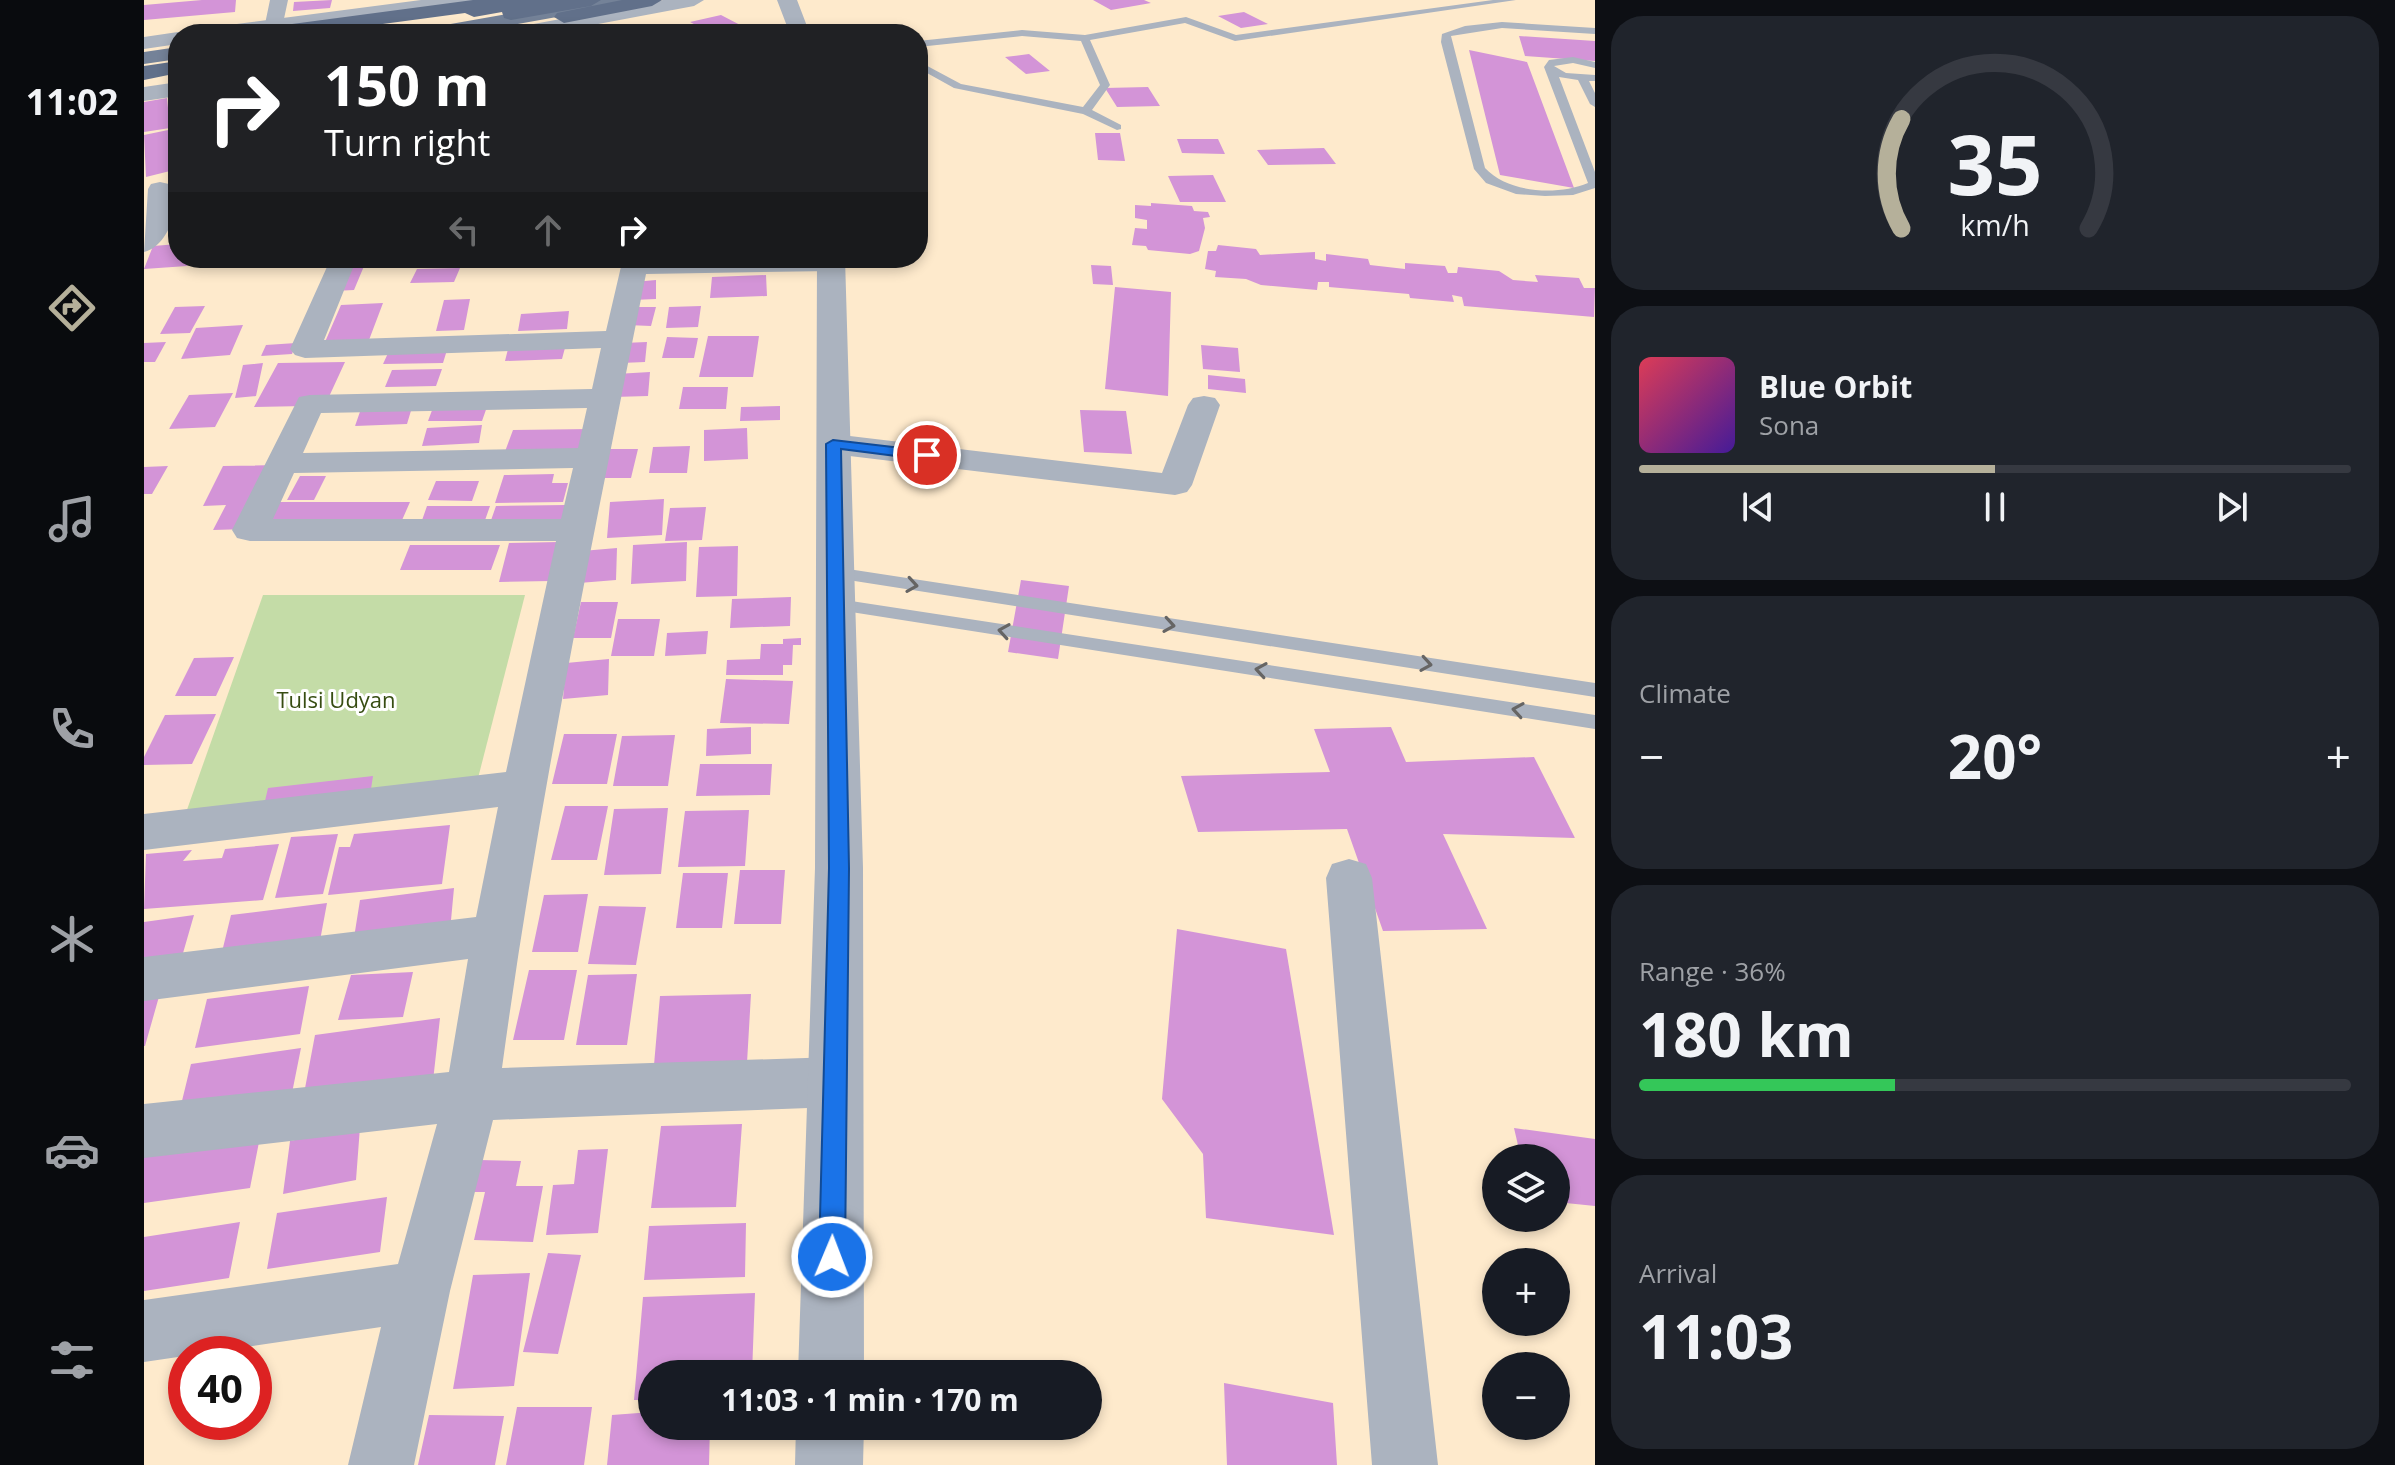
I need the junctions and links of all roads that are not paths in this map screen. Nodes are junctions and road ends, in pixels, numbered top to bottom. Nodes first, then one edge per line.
1 (279, 0) edge
2 (466, 0) edge
3 (539, 0) edge
4 (591, 0) edge
5 (618, 0) edge
6 (652, 0) edge
7 (694, 0) edge
8 (787, 0) edge
9 (1512, 0) edge
10 (506, 1) edge
11 (270, 24) edge
12 (302, 24) edge
13 (310, 24) edge
14 (365, 24) edge
15 (391, 24) edge
16 (453, 24) edge
17 (484, 24) edge
18 (525, 24) edge
19 (579, 24) edge
20 (796, 24) edge
21 (1595, 31) edge
22 (1085, 38) junction
23 (168, 39) edge
24 (928, 42) edge
25 (144, 43) edge
26 (168, 47) edge
27 (144, 51) edge
28 (168, 56) edge
29 (144, 60) edge
30 (1593, 64) edge
31 (928, 70) edge
32 (1551, 70) junction
33 (168, 71) edge
34 (144, 75) edge
35 (1595, 78) edge
36 (1583, 79) junction
37 (168, 82) edge
38 (144, 86) edge
39 (168, 90) edge
40 (144, 94) edge
41 (1595, 104) edge
42 (1086, 111) junction
43 (1117, 127) dead end
44 (161, 189) edge
45 (144, 244) edge
46 (340, 268) edge
47 (634, 268) edge
48 (831, 268) edge
49 (618, 339) junction
50 (605, 398) junction
51 (1204, 405) dead end
52 (833, 444) junction
53 (592, 458) junction
54 (282, 463) junction
55 (577, 530) junction
56 (836, 589) junction
57 (1595, 690) edge
58 (1595, 722) edge
59 (524, 787) junction
60 (144, 832) edge
61 (1349, 878) dead end
62 (496, 935) junction
63 (144, 979) edge
64 (835, 1082) junction
65 (472, 1095) junction
66 (144, 1131) edge
67 (420, 1291) junction
68 (144, 1331) edge
69 (831, 1360) edge
70 (830, 1440) edge
71 (381, 1465) edge
72 (829, 1465) edge
73 (1405, 1465) edge

1 - 11 street
2 - 12 street
3 - 15 highway
4 - 16 highway
5 - 17 main road
6 - 18 highway
7 - 19 street
8 - 20 street
9 - 22 lane
10 - 13 highway
10 - 14 main road
21 - 32 lane
22 - 24 lane
22 - 42 lane
23 - 25 street
26 - 27 highway
28 - 29 highway
30 - 32 lane
31 - 42 lane
32 - 36 lane
33 - 34 main road
35 - 36 lane
36 - 41 lane
37 - 38 highway
39 - 40 street
42 - 43 lane
44 - 45 street
46 - 49 street
47 - 49 street
48 - 52 street
49 - 50 street
50 - 53 street
50 - 54 street
51 - 52 street
52 - 56 street
53 - 54 street
53 - 55 street
54 - 55 street
55 - 59 street
56 -> 57 lane
58 -> 56 lane
56 - 64 street
59 - 60 street
59 - 62 street
61 - 73 street
62 - 63 street
62 - 65 street
64 - 65 street
64 - 69 street
65 - 66 street
65 - 67 street
67 - 68 street
67 - 71 street
70 - 72 street

